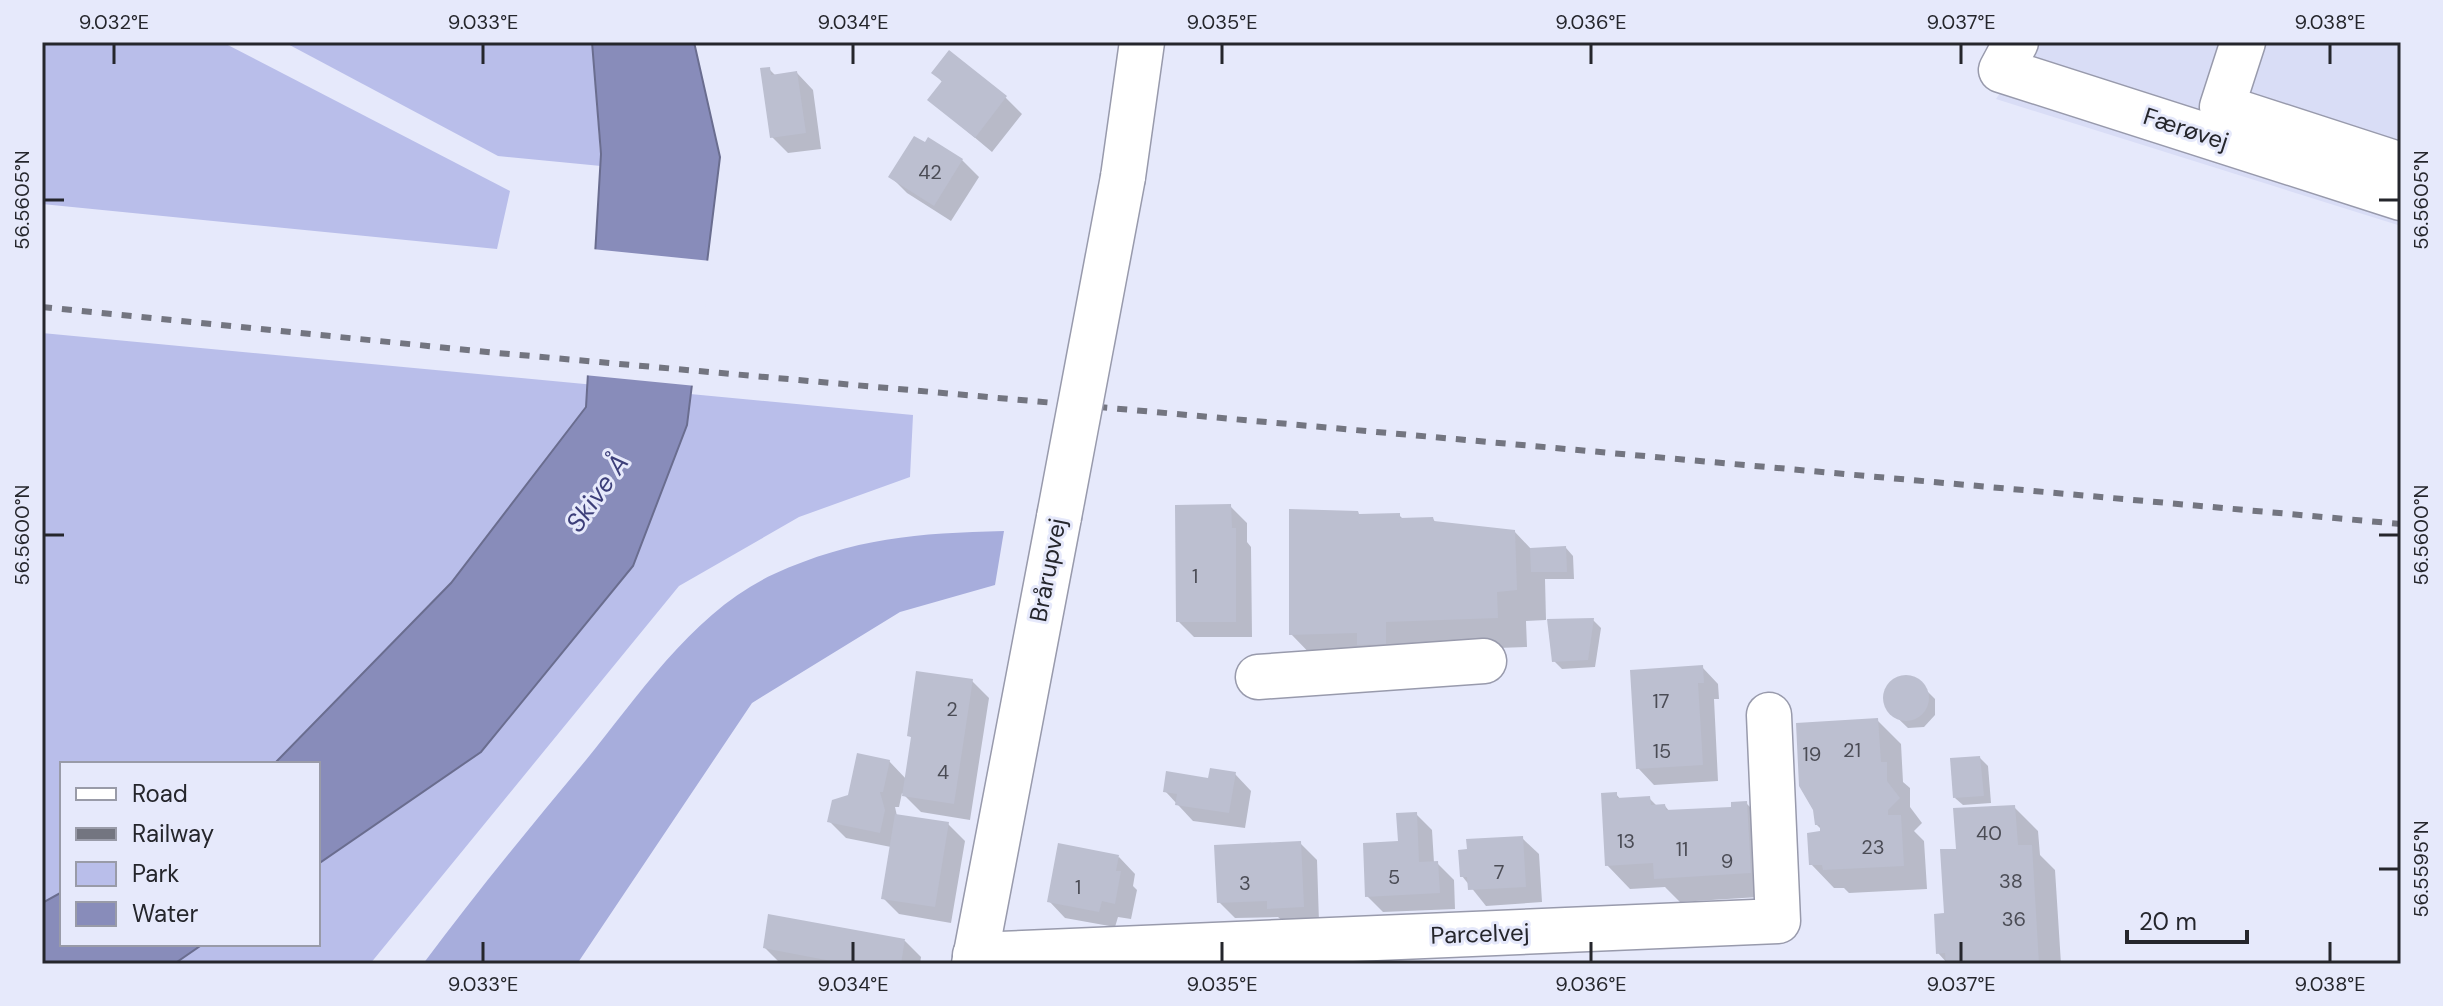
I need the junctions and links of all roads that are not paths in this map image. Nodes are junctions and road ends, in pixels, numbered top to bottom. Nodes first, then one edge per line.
1 (1142, 42) edge
2 (2016, 42) edge
3 (2243, 42) edge
4 (2401, 165) edge
5 (2401, 198) edge
6 (1484, 661) dead end
7 (1258, 677) dead end
8 (1769, 715) dead end
9 (975, 960) edge

1 - 9 street, Brårupvej, bridge
2 - 5 street, Færøvej
3 - 4 street
6 - 7 street
8 - 9 street, Parcelvej

